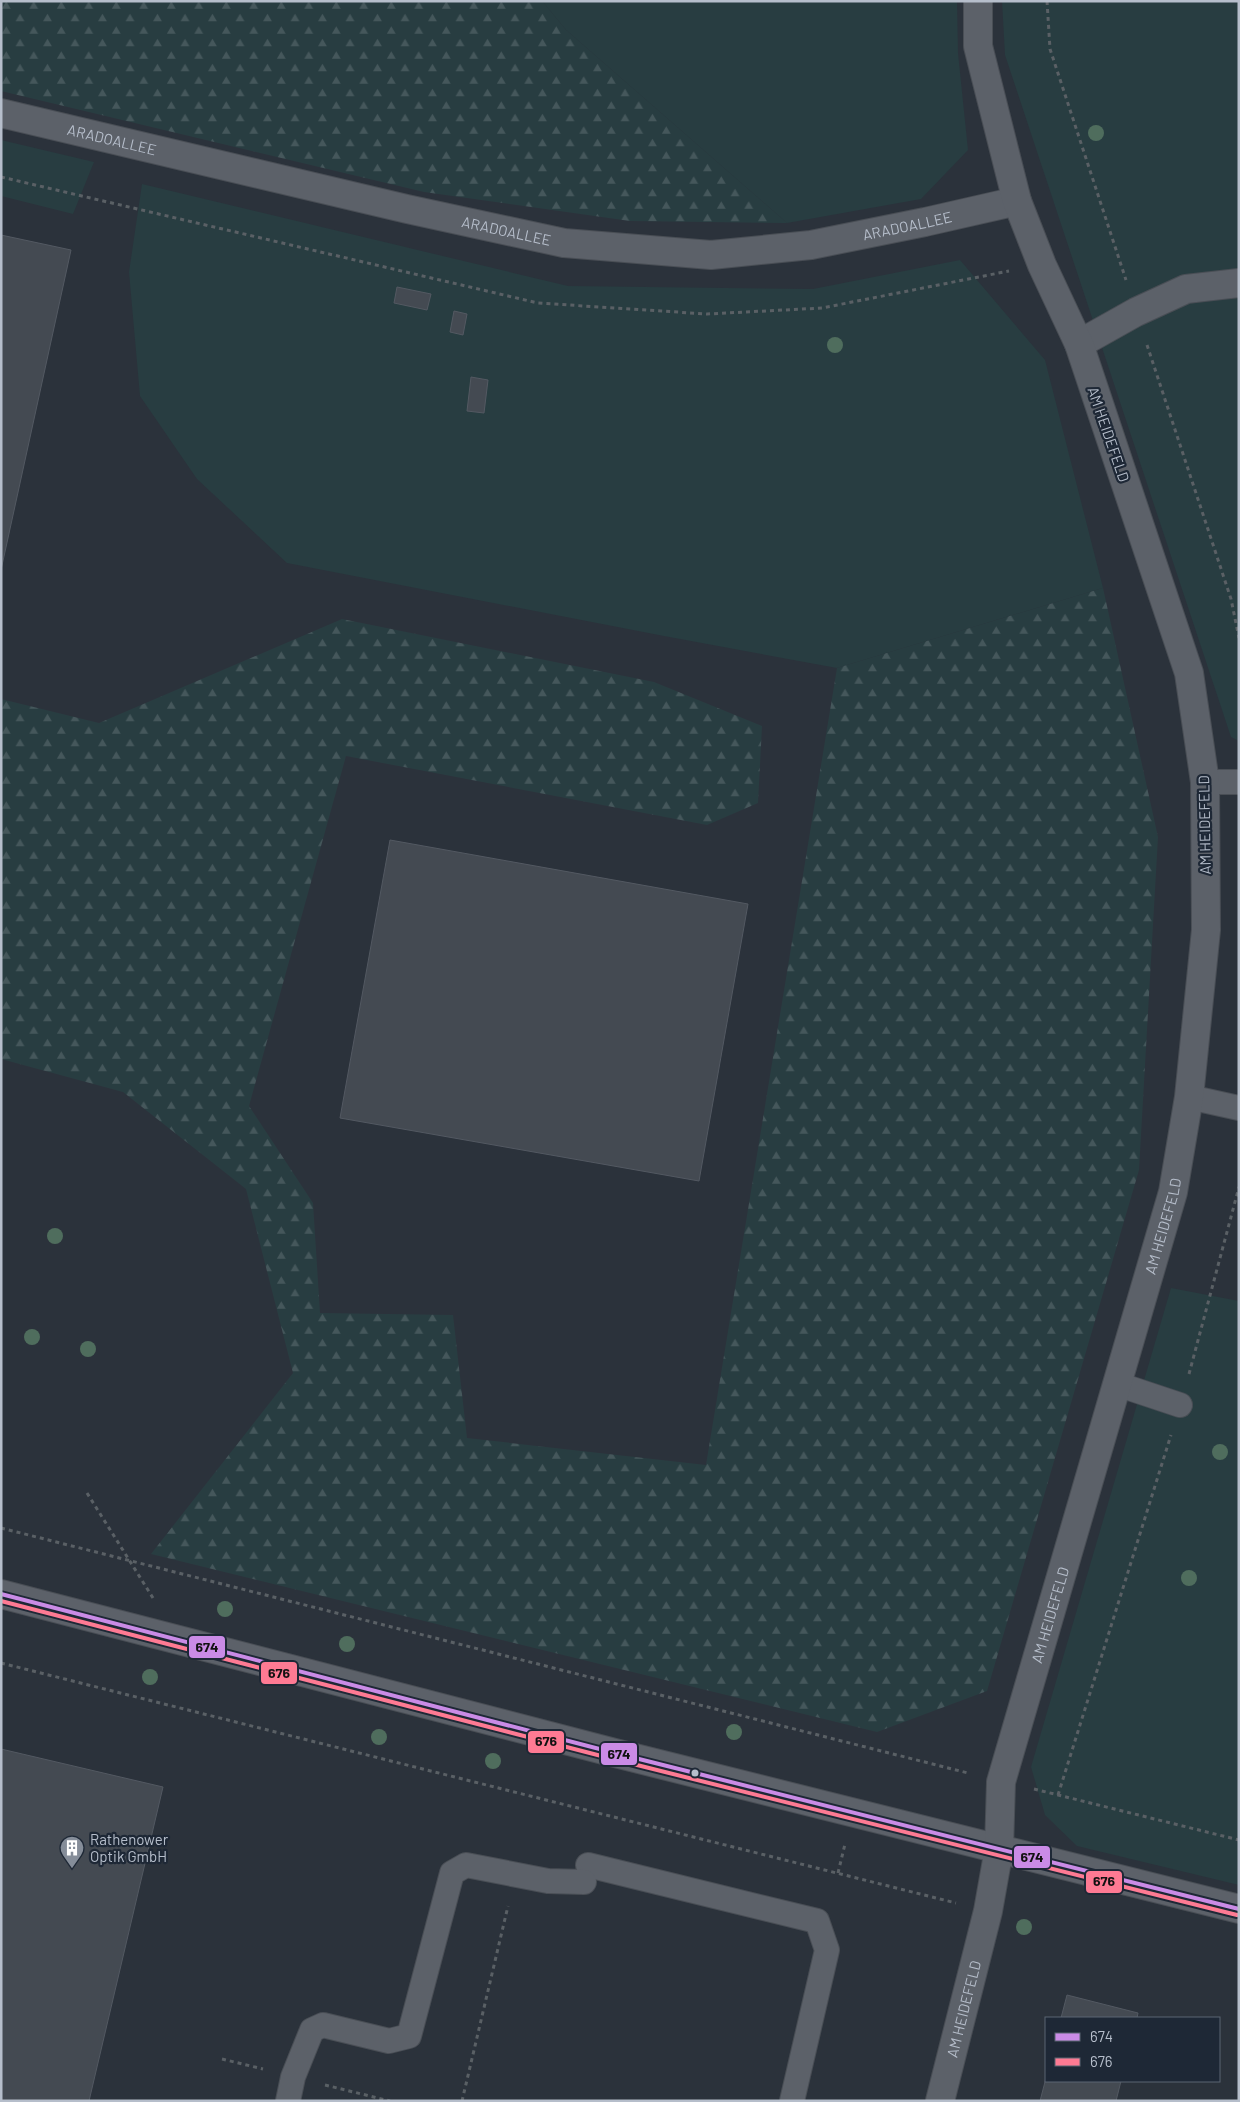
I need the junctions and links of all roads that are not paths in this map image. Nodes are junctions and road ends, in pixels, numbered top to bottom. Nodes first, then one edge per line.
1 (978, 1) edge
2 (1, 113) edge
3 (1017, 201) junction
4 (1239, 283) edge
5 (1079, 344) junction
6 (1205, 782) junction
7 (1239, 782) edge
8 (1189, 1098) junction
9 (1239, 1108) edge
10 (1117, 1384) junction
11 (1180, 1404) road end
12 (1, 1594) edge
13 (999, 1849) junction
14 (1239, 1909) edge
15 (288, 2101) edge
16 (792, 2101) edge
17 (940, 2101) edge

1 - 3 street, AM HEIDEFELD
2 - 3 street, ARADOALLEE
3 - 5 street, AM HEIDEFELD
4 - 5 street
5 - 6 street, AM HEIDEFELD
6 - 7 lane
6 - 8 street, AM HEIDEFELD
8 - 9 lane
8 - 10 street, AM HEIDEFELD
10 - 11 lane
10 - 13 street, AM HEIDEFELD
12 - 13 street
13 - 14 street
13 - 17 street, AM HEIDEFELD
15 - 16 lane

